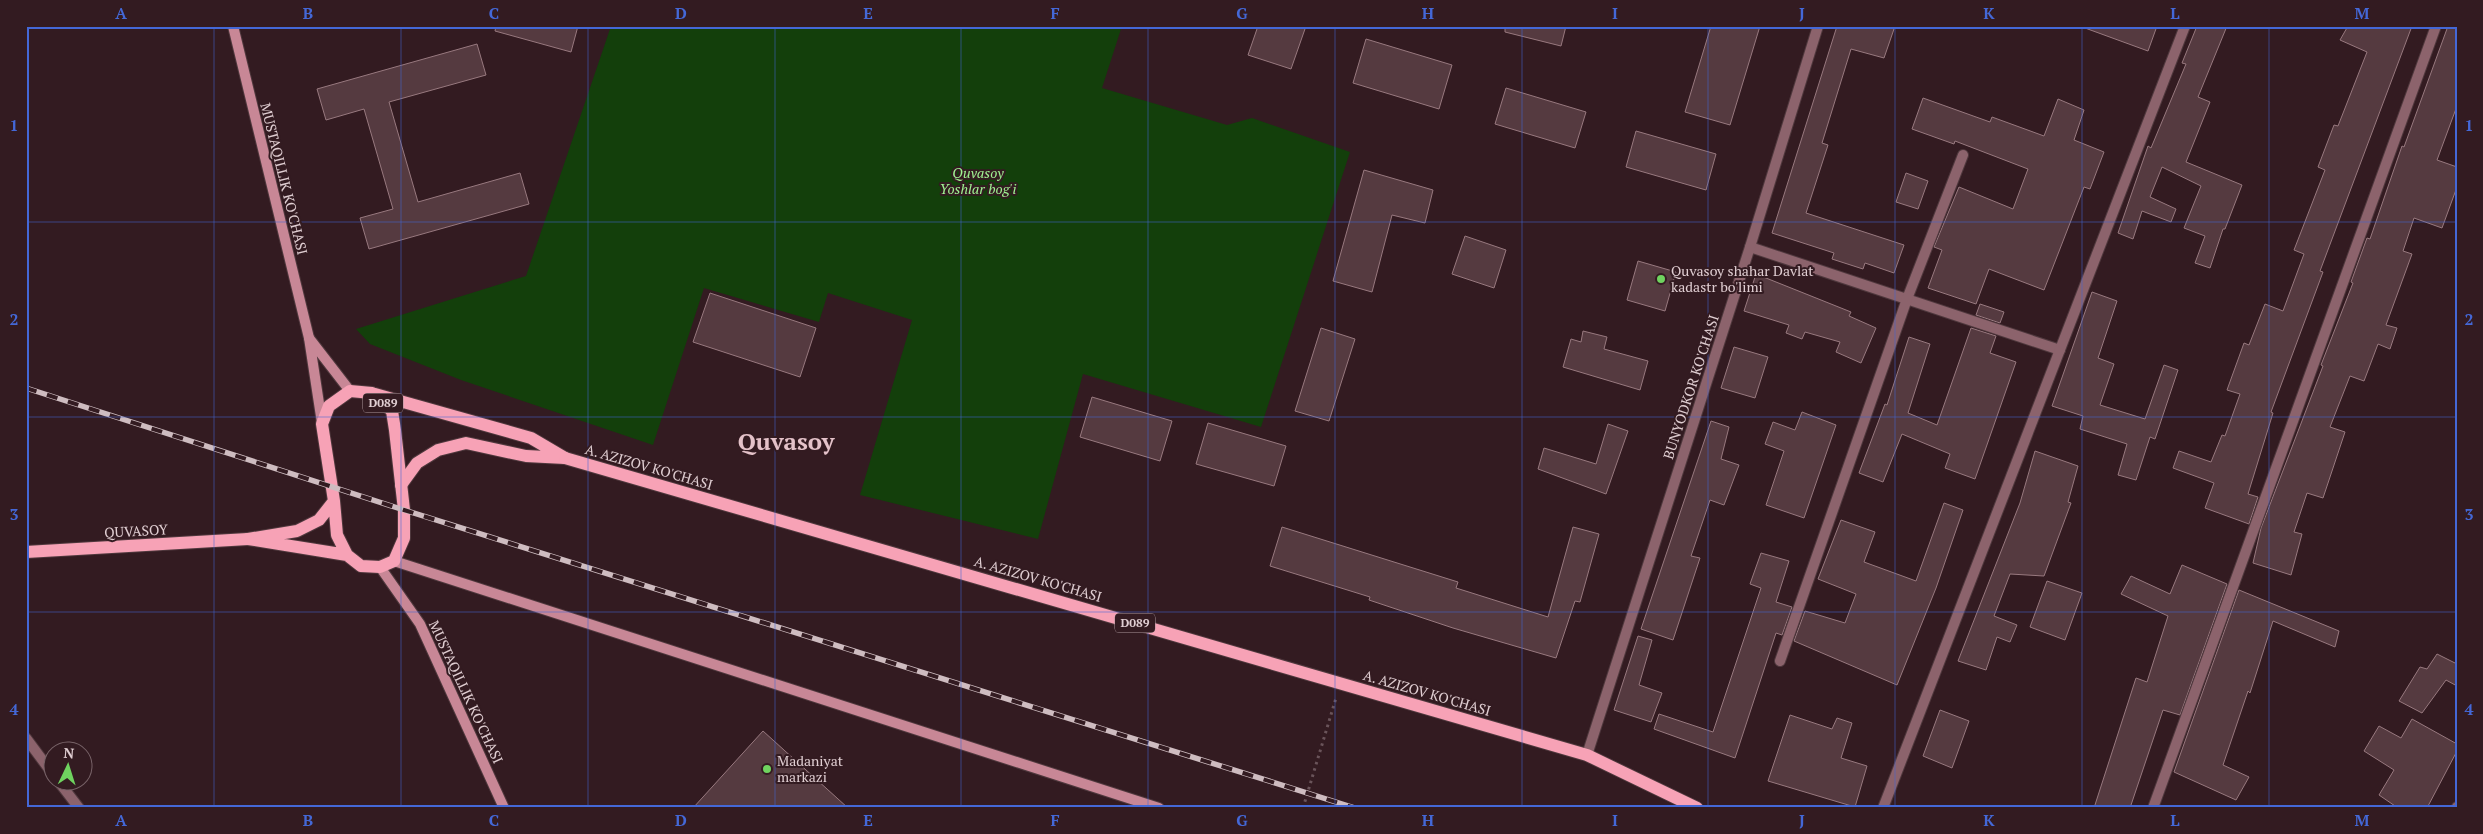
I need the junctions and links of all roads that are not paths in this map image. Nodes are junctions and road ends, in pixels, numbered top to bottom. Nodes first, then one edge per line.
1 (233, 26) edge
2 (1818, 26) edge
3 (2185, 26) edge
4 (2436, 26) edge
5 (1963, 155) dead end
6 (1750, 247) junction
7 (1907, 299) junction
8 (309, 338) junction
9 (2060, 350) junction
10 (350, 392) junction
11 (372, 393) junction
12 (322, 424) junction
13 (565, 458) junction
14 (401, 485) junction
15 (334, 501) junction
16 (248, 539) junction
17 (26, 552) edge
18 (347, 555) junction
19 (394, 561) junction
20 (380, 567) junction
21 (1780, 661) dead end
22 (26, 738) edge
23 (1587, 755) junction
24 (42, 760) edge
25 (67, 792) edge
26 (79, 808) edge
27 (504, 808) edge
28 (1159, 808) edge
29 (1697, 808) edge
30 (1883, 808) edge
31 (2153, 808) edge

1 - 8 street, MUSTAQILLIK KO'CHASI
2 - 6 street, BUNYODKOR KO'CHASI
3 - 9 street
4 - 31 street
5 - 7 street
6 - 7 street
6 - 23 street, BUNYODKOR KO'CHASI
7 - 9 street
7 - 21 street
8 - 10 street
8 - 12 street, MUSTAQILLIK KO'CHASI
9 - 30 street
10 - 11 main road, D089
10 - 12 main road, D089
11 - 13 main road, D089
11 - 14 main road, D089
12 - 15 main road
13 - 14 main road, D089
13 - 23 main road, A. AZIZOV KO'CHASI / D089
14 - 19 main road, D089
15 - 16 main road
15 - 18 main road
16 - 17 main road, QUVASOY
16 - 18 main road
18 - 20 main road
19 - 20 main road
19 - 28 street
20 - 27 street, MUSTAQILLIK KO'CHASI
22 - 24 street
23 - 29 main road, A. AZIZOV KO'CHASI / D089
25 - 26 street

